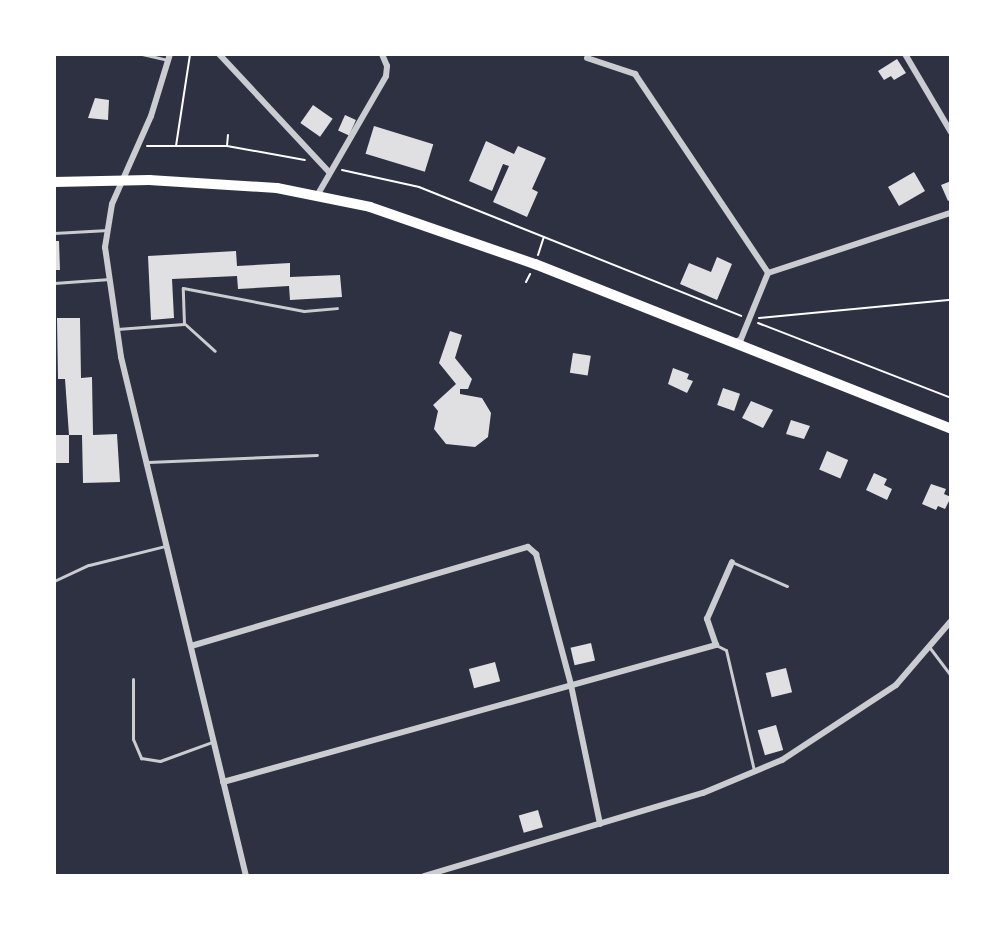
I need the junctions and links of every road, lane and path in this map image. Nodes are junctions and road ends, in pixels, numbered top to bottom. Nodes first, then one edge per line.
1 (142, 54) edge
2 (190, 54) edge
3 (219, 54) edge
4 (382, 54) edge
5 (905, 54) edge
6 (169, 57) edge
7 (587, 58) dead end
8 (951, 132) edge
9 (228, 135) dead end
10 (137, 146) junction
11 (176, 146) junction
12 (226, 146) junction
13 (320, 163) junction
14 (330, 168) junction
15 (123, 180) junction
16 (54, 182) edge
17 (318, 194) junction
18 (951, 213) edge
19 (108, 230) junction
20 (54, 232) edge
21 (768, 273) junction
22 (110, 279) junction
23 (54, 283) edge
24 (951, 300) edge
25 (338, 308) dead end
26 (748, 319) junction
27 (184, 324) junction
28 (117, 329) junction
29 (733, 344) junction
30 (215, 351) dead end
31 (951, 398) edge
32 (951, 429) edge
33 (317, 455) dead end
34 (147, 462) junction
35 (167, 546) junction
36 (732, 562) joint
37 (54, 581) edge
38 (787, 586) dead end
39 (951, 621) edge
40 (716, 645) junction
41 (191, 646) junction
42 (930, 648) junction
43 (951, 676) edge
44 (133, 679) dead end
45 (571, 685) junction
46 (214, 741) junction
47 (755, 772) junction
48 (223, 782) junction
49 (600, 824) junction
50 (246, 876) edge
51 (424, 876) edge

1 - 6 lane
2 - 11 path
3 - 13 street
4 - 14 street
5 - 8 street
6 - 10 street
7 - 21 street
9 - 12 path
10 - 11 path
10 - 15 street
11 - 12 path
12 - 13 path
13 - 14 street
14 - 17 street
14 - 26 path
15 - 16 highway
15 - 17 highway
15 - 19 street
17 - 29 highway
18 - 21 street
19 - 20 lane
19 - 22 street
21 - 26 street
22 - 23 lane
22 - 28 street
24 - 26 path
25 - 27 lane
26 - 29 street
26 - 31 path
27 - 28 lane
27 - 30 lane
28 - 34 street
29 - 32 highway
33 - 34 lane
34 - 35 street
35 - 37 lane
35 - 41 street
36 - 38 lane
36 - 40 street
39 - 42 street
40 - 45 street
40 - 47 lane
41 - 45 street
41 - 46 street
42 - 43 lane
42 - 47 street
44 - 46 lane
45 - 48 street
45 - 49 street
46 - 48 street
47 - 49 street
48 - 50 street
49 - 51 street

